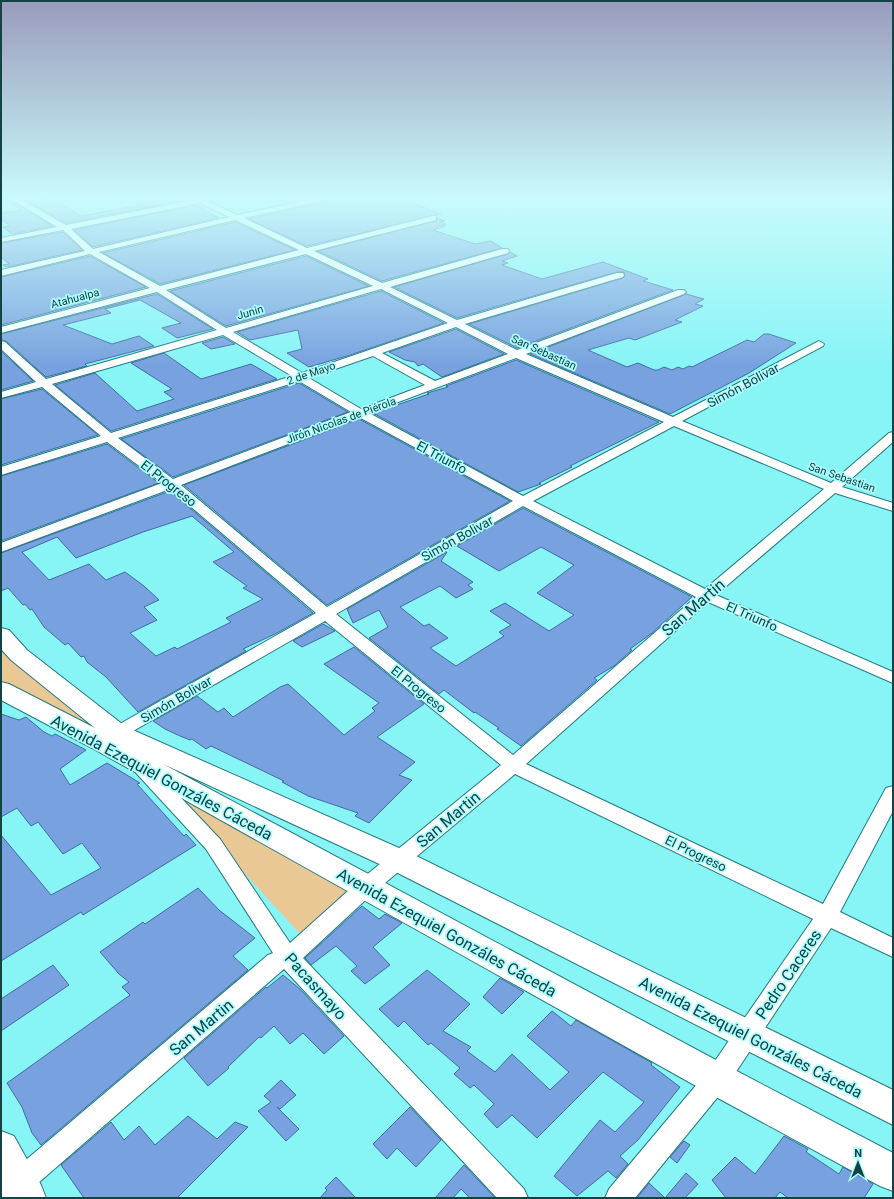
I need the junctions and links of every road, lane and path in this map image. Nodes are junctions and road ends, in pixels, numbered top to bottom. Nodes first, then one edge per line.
1 (84, 254) edge
2 (95, 254) edge
3 (294, 254) edge
4 (312, 254) edge
5 (495, 254) edge
6 (1, 273) edge
7 (620, 275) dead end
8 (381, 286) junction
9 (158, 289) junction
10 (681, 292) dead end
11 (456, 324) junction
12 (1, 330) edge
13 (226, 332) junction
14 (1, 344) edge
15 (820, 344) dead end
16 (372, 352) junction
17 (517, 354) junction
18 (301, 377) junction
19 (44, 383) junction
20 (434, 385) junction
21 (1, 394) edge
22 (358, 412) junction
23 (672, 421) junction
24 (893, 436) edge
25 (109, 437) junction
26 (1, 471) edge
27 (172, 484) junction
28 (833, 488) junction
29 (523, 501) junction
30 (893, 507) edge
31 (1, 548) edge
32 (706, 596) junction
33 (325, 613) junction
34 (1, 635) edge
35 (893, 678) edge
36 (1, 690) edge
37 (109, 737) junction
38 (135, 761) junction
39 (513, 765) junction
40 (893, 793) edge
41 (398, 860) junction
42 (366, 887) junction
43 (827, 916) junction
44 (893, 948) edge
45 (288, 958) junction
46 (748, 1035) junction
47 (716, 1079) junction
48 (893, 1108) edge
49 (1, 1149) edge
50 (893, 1173) edge
51 (16, 1193) edge
52 (514, 1198) edge
53 (618, 1198) edge

1 - 6 street
2 - 9 street, El Triunfo
3 - 9 street, Atahualpa
4 - 8 street, San Sebastian
5 - 8 street, Junin
7 - 11 street, 2 de Mayo
8 - 11 street, San Sebastian
8 - 13 street, Junin
9 - 12 street, Atahualpa
9 - 13 street, El Triunfo
10 - 17 street, Jirón Nicolas de Piérola
11 - 16 street, 2 de Mayo
11 - 17 street, San Sebastian
13 - 18 street, El Triunfo
13 - 19 street, Junin
14 - 19 street, El Progreso
15 - 23 street, Simón Bolivar
16 - 18 street, 2 de Mayo
16 - 20 street
17 - 20 street, Jirón Nicolas de Piérola
17 - 23 street, San Sebastian
18 - 22 street, El Triunfo
18 - 25 street, 2 de Mayo
19 - 21 street, Junin
19 - 25 street, El Progreso
20 - 22 street, Jirón Nicolas de Piérola
22 - 27 street, Jirón Nicolas de Piérola
22 - 29 street, El Triunfo
23 - 28 street, San Sebastian
23 - 29 street, Simón Bolivar
24 - 28 street, San Martin
25 - 26 street, 2 de Mayo
25 - 27 street, El Progreso
27 - 31 street, Jirón Nicolas de Piérola
27 - 33 street, El Progreso
28 - 30 street, San Sebastian
28 - 32 street, San Martin
29 - 32 street, El Triunfo
29 - 33 street, Simón Bolivar
32 - 35 street, El Triunfo
32 - 39 street, San Martin
33 - 37 street, Simón Bolivar
33 - 39 street, El Progreso
34 - 37 main road, Avenida Ezequiel Gonzáles Cáceda
36 - 37 main road, Avenida Ezequiel Gonzáles Cáceda
37 - 38 main road, Avenida Ezequiel Gonzáles Cáceda
37 - 41 main road, Avenida Ezequiel Gonzáles Cáceda
38 - 42 main road, Avenida Ezequiel Gonzáles Cáceda
38 - 45 street, Pacasmayo
39 - 41 street, San Martin
39 - 43 street, El Progreso
40 - 43 street, Pedro Caceres
41 - 42 street, San Martin
41 - 46 main road, Avenida Ezequiel Gonzáles Cáceda
42 - 45 street, San Martin
42 - 47 main road, Avenida Ezequiel Gonzáles Cáceda
43 - 44 street, El Progreso
43 - 46 street, Pedro Caceres
45 - 51 street, San Martin
45 - 52 street, Pacasmayo
46 - 47 street, Pedro Caceres
46 - 48 main road, Avenida Ezequiel Gonzáles Cáceda
47 - 50 main road, Avenida Ezequiel Gonzáles Cáceda
47 - 53 street, Pedro Caceres
49 - 51 main road

